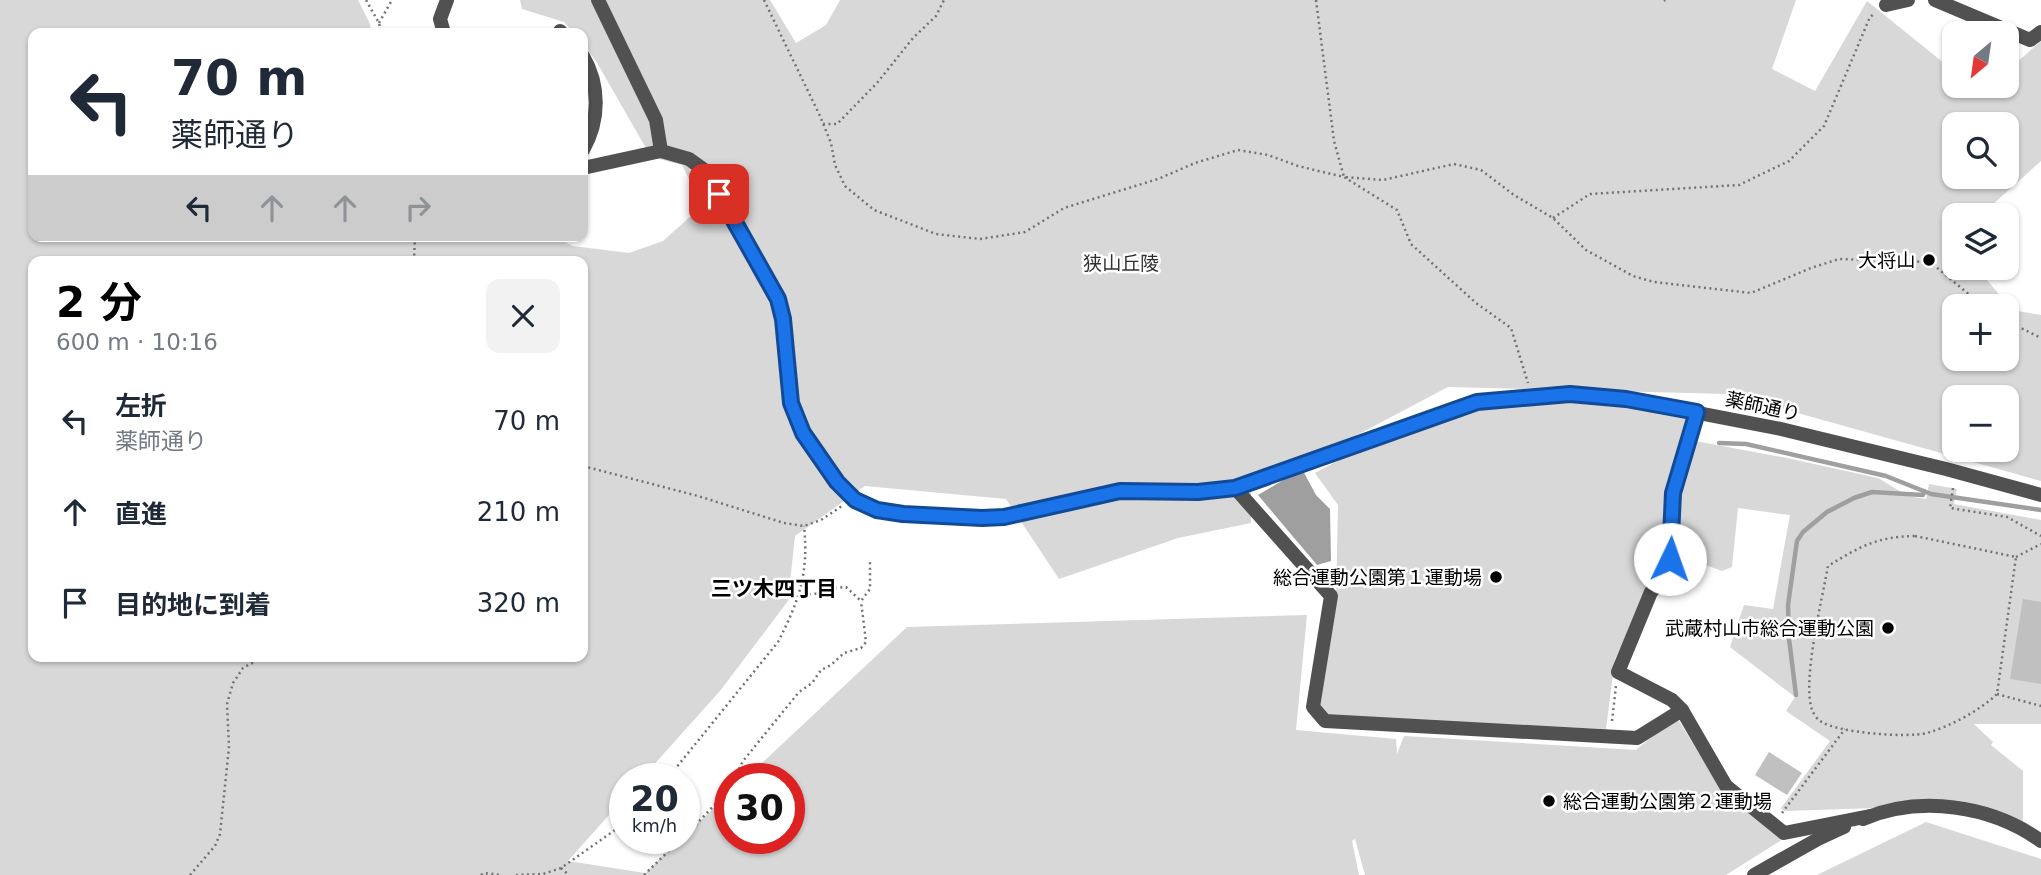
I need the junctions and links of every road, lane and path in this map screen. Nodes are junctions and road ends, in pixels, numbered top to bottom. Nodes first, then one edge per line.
1 (366, 0) edge
2 (392, 0) edge
3 (447, 0) edge
4 (597, 0) edge
5 (764, 0) edge
6 (944, 0) edge
7 (1316, 0) edge
8 (1908, 0) edge
9 (1935, 0) edge
10 (1886, 5) joint
11 (379, 23) junction
12 (380, 28) edge
13 (443, 28) edge
14 (2041, 32) edge
15 (588, 66) edge
16 (823, 124) junction
17 (588, 138) edge
18 (661, 151) junction
19 (588, 167) edge
20 (1344, 177) junction
21 (1553, 218) junction
22 (1969, 294) edge
23 (2019, 327) edge
24 (2041, 338) edge
25 (1532, 396) junction
26 (1697, 412) junction
27 (588, 467) edge
28 (1235, 488) junction
29 (1953, 488) dead end
30 (2041, 495) edge
31 (855, 500) junction
32 (804, 526) junction
33 (2041, 536) edge
34 (2041, 544) edge
35 (2016, 557) junction
36 (870, 562) dead end
37 (799, 595) junction
38 (861, 601) junction
39 (254, 662) edge
40 (1618, 672) junction
41 (1997, 694) junction
42 (2041, 706) edge
43 (1682, 710) junction
44 (1612, 722) dead end
45 (1845, 729) junction
46 (680, 763) edge
47 (742, 763) edge
48 (714, 805) edge
49 (1870, 816) junction
50 (700, 820) edge
51 (1773, 826) junction
52 (609, 835) edge
53 (2041, 841) edge
54 (666, 854) edge
55 (561, 868) junction
56 (190, 875) edge
57 (481, 875) edge
58 (502, 875) edge
59 (516, 875) edge
60 (569, 875) edge
61 (644, 875) edge
62 (1755, 875) edge

1 - 11 path
2 - 11 path
3 - 13 street
4 - 18 street
5 - 16 path
6 - 16 path
7 - 20 path
8 - 10 street
9 - 14 street
10 - 21 path
11 - 12 path
15 - 17 street
16 - 20 path
18 - 19 street
18 - 31 street
20 - 21 path
20 - 25 path
21 - 22 path
23 - 24 path
25 - 26 street, 薬師通り
25 - 28 street, 薬師通り
26 - 30 street, 薬師通り
26 - 40 street
27 - 32 path
28 - 31 street, 薬師通り
28 - 43 street
29 - 33 path
31 - 32 path
32 - 37 path
34 - 35 path
35 - 41 path
35 - 45 path
36 - 38 path
37 - 38 path
37 - 46 path
38 - 47 path
39 - 56 path
40 - 43 street
40 - 44 path
41 - 42 path
41 - 45 path
43 - 51 street
45 - 51 path
48 - 50 path
49 - 51 street
49 - 53 street
49 - 62 street
52 - 55 path
54 - 61 path
55 - 59 path
55 - 60 path
57 - 58 path

